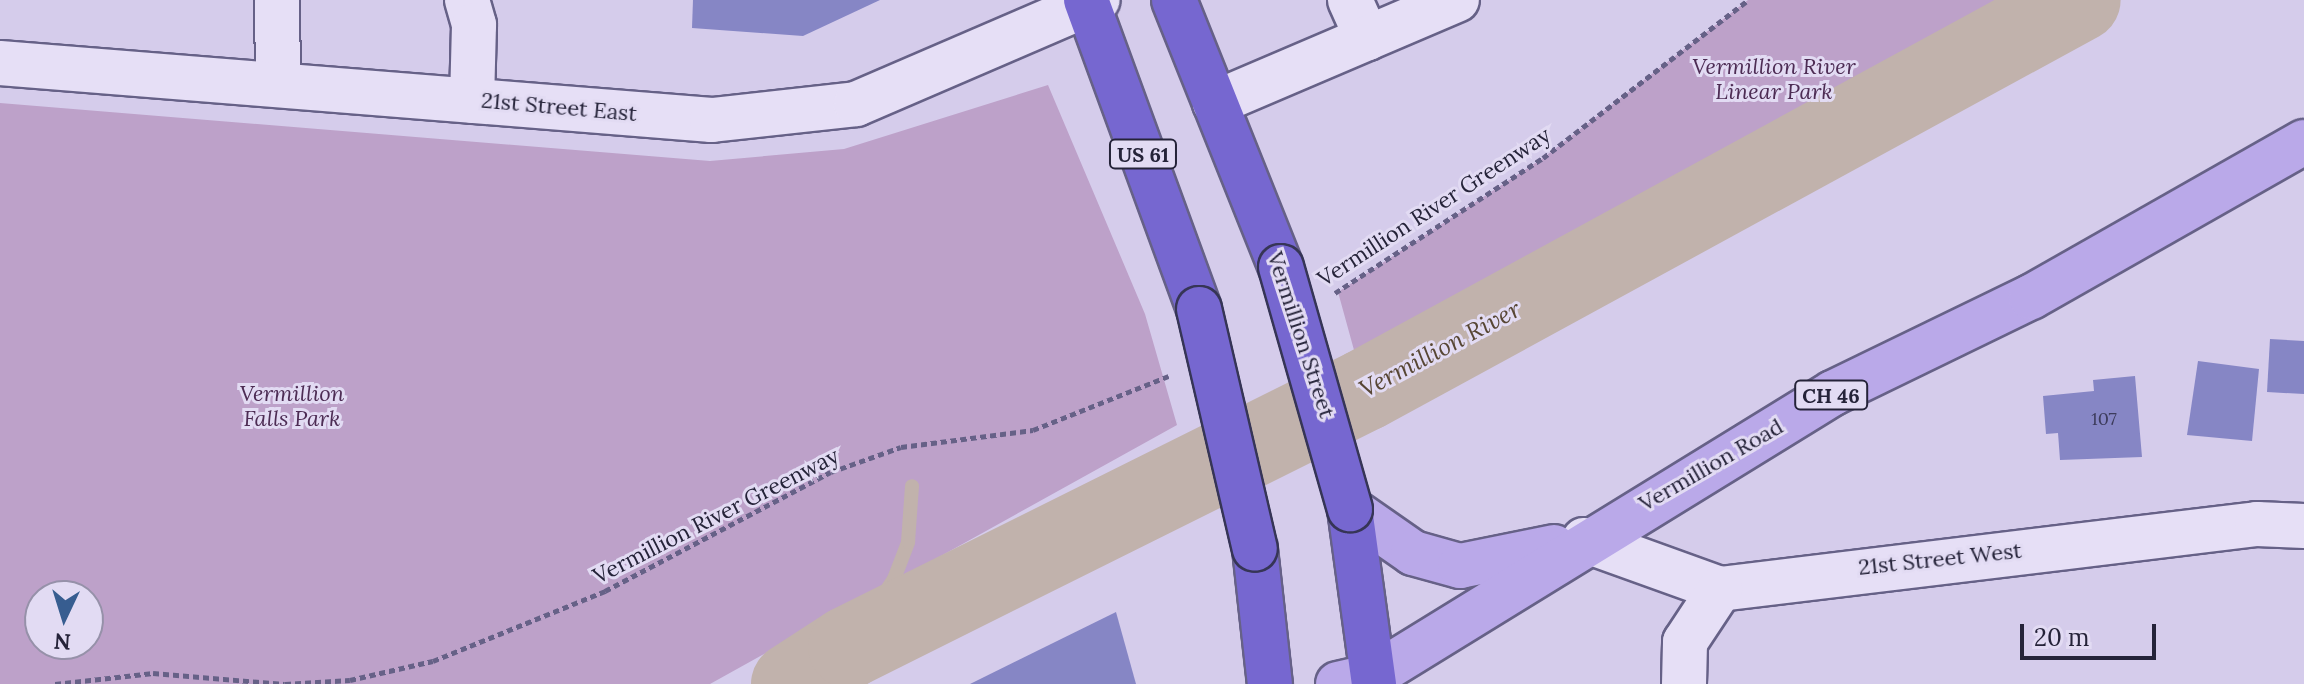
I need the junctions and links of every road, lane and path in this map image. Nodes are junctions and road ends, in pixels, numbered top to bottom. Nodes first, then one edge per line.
1 (277, 0) edge
2 (467, 0) edge
3 (1174, 0) edge
4 (1457, 0) edge
5 (1748, 0) edge
6 (1091, 2) edge
7 (1358, 19) edge
8 (0, 63) edge
9 (278, 85) junction
10 (472, 101) junction
11 (1215, 103) junction
12 (2304, 142) edge
13 (1324, 299) dead end
14 (1181, 370) dead end
15 (1350, 509) junction
16 (2304, 526) edge
17 (1584, 540) junction
18 (1720, 589) junction
19 (1361, 681) edge
20 (55, 684) edge
21 (1270, 684) edge
22 (1684, 684) edge

1 - 9 street
2 - 10 street
3 - 11 highway, Vermillion Street
4 - 7 street
5 - 13 path, Vermillion River Greenway
6 - 10 street, 21st Street East
6 - 21 highway, US 61, bridge
7 - 11 street
8 - 9 street, 21st Street East
9 - 10 street, 21st Street East
11 - 15 highway, Vermillion Street, bridge
12 - 17 main road, Vermillion Road / CH 46
14 - 20 path, Vermillion River Greenway
15 - 17 main road
15 - 19 highway, Vermillion Street
16 - 18 street, 21st Street West
17 - 18 street, 21st Street West
17 - 19 main road, Vermillion Road / CH 46
18 - 22 street

